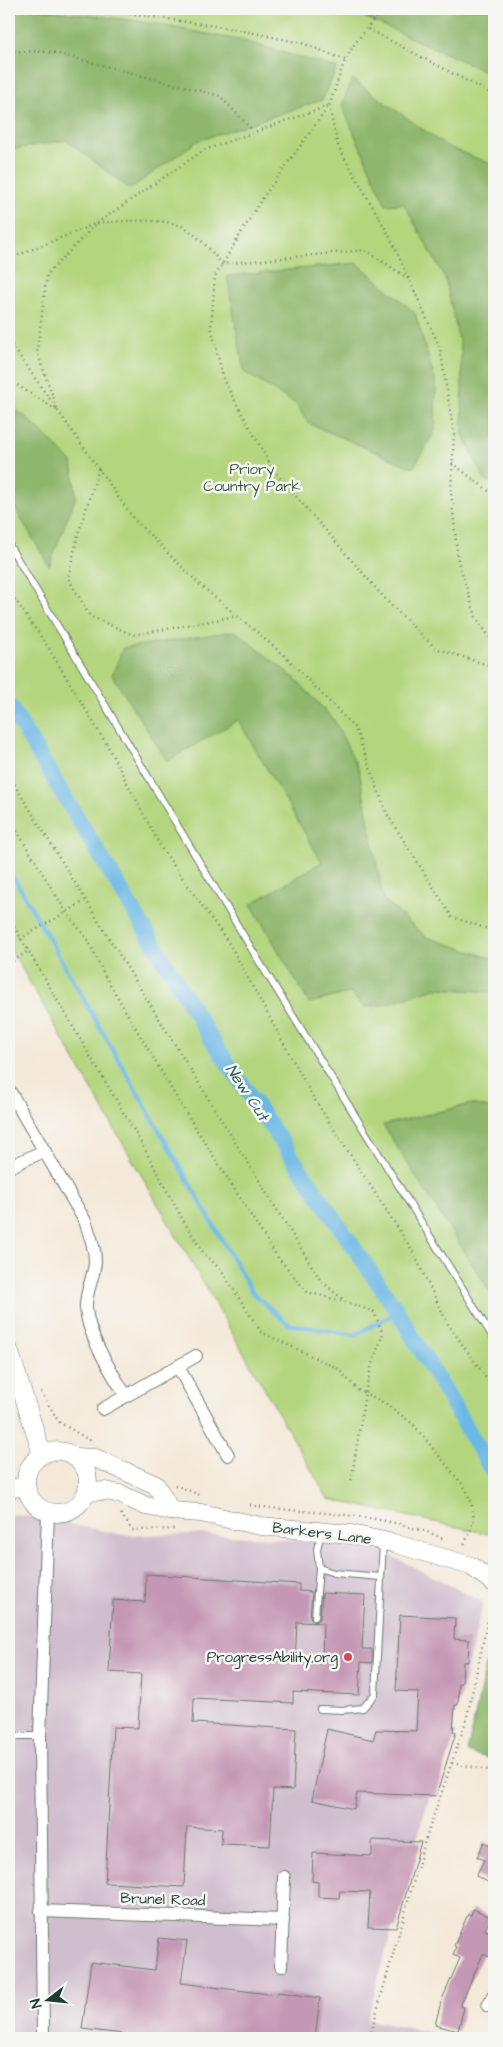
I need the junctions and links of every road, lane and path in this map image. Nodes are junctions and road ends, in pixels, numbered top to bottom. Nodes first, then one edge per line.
1 (100, 9) edge
2 (382, 9) edge
3 (368, 29) junction
4 (9, 51) edge
5 (346, 60) junction
6 (494, 95) edge
7 (329, 106) junction
8 (253, 131) junction
9 (97, 223) junction
10 (9, 259) edge
11 (222, 264) junction
12 (409, 280) junction
13 (9, 341) edge
14 (9, 380) edge
15 (59, 411) junction
16 (452, 463) junction
17 (99, 468) junction
18 (494, 495) edge
19 (9, 545) edge
20 (9, 591) edge
21 (237, 616) junction
22 (494, 644) edge
23 (494, 667) edge
24 (9, 776) edge
25 (9, 818) edge
26 (85, 901) junction
27 (66, 912) junction
28 (9, 918) edge
29 (494, 931) edge
30 (20, 939) junction
31 (28, 951) junction
32 (9, 964) edge
33 (9, 1090) edge
34 (44, 1151) junction
35 (9, 1167) edge
36 (346, 1302) junction
37 (494, 1338) edge
38 (9, 1350) edge
39 (196, 1356) dead end
40 (178, 1367) junction
41 (494, 1389) edge
42 (40, 1390) dead end
43 (365, 1393) junction
44 (126, 1396) junction
45 (103, 1409) dead end
46 (9, 1421) edge
47 (9, 1425) edge
48 (92, 1441) dead end
49 (42, 1454) junction
50 (228, 1455) dead end
51 (75, 1457) junction
52 (168, 1482) dead end
53 (351, 1483) dead end
54 (17, 1488) edge
55 (87, 1492) junction
56 (202, 1496) dead end
57 (246, 1505) dead end
58 (171, 1511) junction
59 (48, 1513) junction
60 (342, 1513) dead end
61 (322, 1531) junction
62 (382, 1540) junction
63 (461, 1550) dead end
64 (319, 1568) junction
65 (381, 1577) junction
66 (494, 1583) edge
67 (493, 1602) edge
68 (315, 1617) dead end
69 (320, 1709) dead end
70 (9, 1736) edge
71 (40, 1736) junction
72 (452, 1763) junction
73 (494, 1772) edge
74 (284, 1877) dead end
75 (41, 1911) junction
76 (283, 1920) junction
77 (281, 1966) dead end
78 (494, 1994) edge
79 (488, 2006) dead end
80 (43, 2038) edge
81 (405, 2038) edge

1 - 5 path
2 - 3 path
3 - 5 path
3 - 6 path
4 - 8 path
5 - 7 path
7 - 8 path
7 - 11 path
7 - 12 path
8 - 9 path
9 - 10 path
9 - 11 path
9 - 15 path
11 - 12 path
11 - 23 path
12 - 16 path
13 - 15 path
14 - 15 path
15 - 17 path
16 - 18 path
16 - 22 path
17 - 21 path
17 - 21 path
19 - 37 lane
20 - 41 path
21 - 29 path
24 - 26 path
25 - 27 path
26 - 27 path
26 - 36 path
27 - 30 path
27 - 36 path
28 - 30 path
30 - 31 path
31 - 32 path
31 - 43 path
33 - 34 street
34 - 35 street
34 - 44 street
36 - 43 path
38 - 49 street
39 - 40 street
40 - 44 street
40 - 50 street
42 - 48 path
43 - 53 path
43 - 63 path
44 - 45 street
46 - 47 path
49 - 51 street
49 - 54 street
51 - 55 street
51 - 58 street
52 - 56 path
54 - 59 street
55 - 58 street, Barkers Lane
55 - 59 street
57 - 60 path
58 - 61 street, Barkers Lane
59 - 71 street
61 - 62 street, Barkers Lane
61 - 64 lane
62 - 65 lane
62 - 66 street, Barkers Lane
64 - 65 lane
64 - 68 lane
65 - 69 lane
67 - 72 path
70 - 71 lane
71 - 75 street
72 - 73 path
72 - 81 path
74 - 76 street
75 - 76 street, Brunel Road
75 - 80 street
76 - 77 street
78 - 79 street

